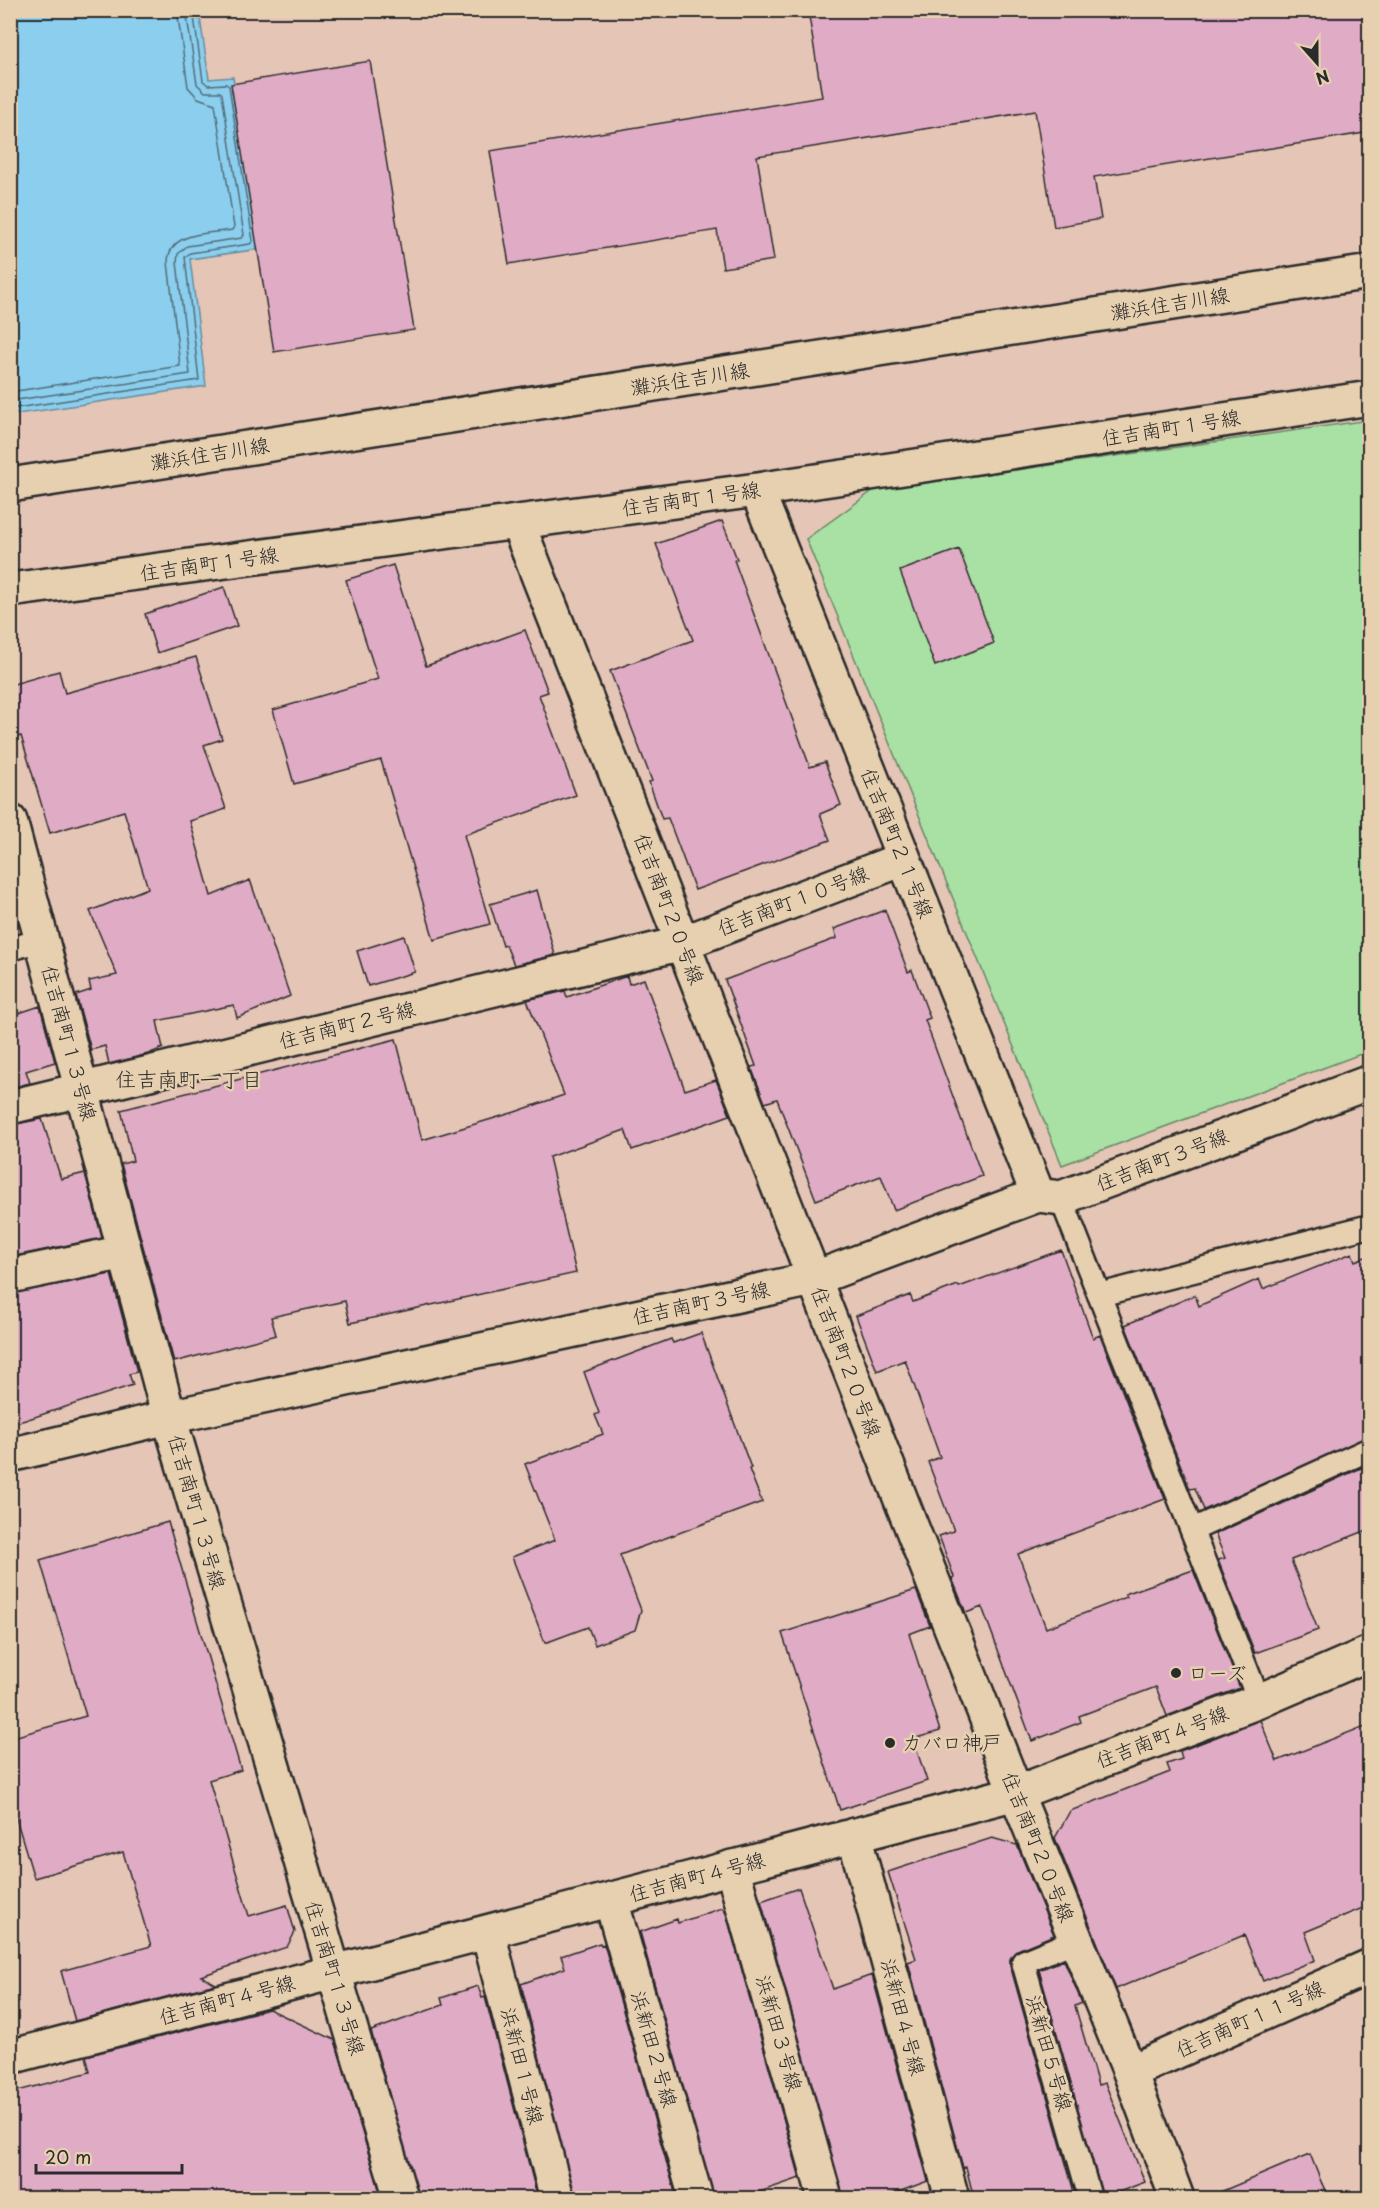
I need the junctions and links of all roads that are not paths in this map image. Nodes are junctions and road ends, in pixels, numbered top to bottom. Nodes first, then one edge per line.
1 (1370, 272) edge
2 (1370, 398) edge
3 (10, 485) edge
4 (757, 490) junction
5 (518, 524) junction
6 (10, 590) edge
7 (10, 821) edge
8 (903, 859) junction
9 (42, 940) junction
10 (683, 943) junction
11 (10, 949) edge
12 (1370, 1082) edge
13 (81, 1089) junction
14 (10, 1107) edge
15 (1050, 1196) junction
16 (1370, 1226) edge
17 (124, 1252) junction
18 (10, 1276) edge
19 (813, 1279) junction
20 (1099, 1295) junction
21 (169, 1417) junction
22 (1370, 1449) edge
23 (10, 1455) edge
24 (1192, 1530) junction
25 (1370, 1653) edge
26 (1259, 1701) junction
27 (1016, 1793) junction
28 (854, 1836) junction
29 (732, 1867) junction
30 (611, 1900) junction
31 (488, 1933) junction
32 (1076, 1940) junction
33 (1370, 1966) edge
34 (333, 1973) junction
35 (10, 2056) edge
36 (1130, 2072) junction
37 (401, 2199) edge
38 (557, 2199) edge
39 (696, 2199) edge
40 (825, 2199) edge
41 (952, 2199) edge
42 (1090, 2199) edge
43 (1177, 2199) edge

1 - 3 street, 灘浜住吉川線
2 - 4 street, 住吉南町１号線
4 - 5 street, 住吉南町１号線
4 - 8 street, 住吉南町２１号線
5 - 6 street, 住吉南町１号線
5 - 10 street, 住吉南町２０号線
7 - 9 street, 住吉南町１３号線
8 - 10 street, 住吉南町１０号線
8 - 15 street, 住吉南町２１号線
9 - 11 lane
9 - 13 street, 住吉南町１３号線
10 - 13 street, 住吉南町２号線
10 - 19 street, 住吉南町２０号線
12 - 15 street, 住吉南町３号線
13 - 14 street, 住吉南町２号線
13 - 17 street, 住吉南町１３号線
15 - 19 street, 住吉南町３号線
15 - 20 lane
16 - 20 lane
17 - 18 street
17 - 21 street, 住吉南町１３号線
19 - 21 street, 住吉南町３号線
19 - 27 street, 住吉南町２０号線
20 - 24 lane
21 - 23 street, 住吉南町３号線
21 - 34 street, 住吉南町１３号線
22 - 24 lane
24 - 26 lane
25 - 26 street, 住吉南町４号線
26 - 27 street, 住吉南町４号線
27 - 28 street, 住吉南町４号線
27 - 32 street, 住吉南町２０号線
28 - 29 street, 住吉南町４号線
28 - 41 street, 浜新田４号線
29 - 30 street, 住吉南町４号線
29 - 40 street, 浜新田３号線
30 - 31 street, 住吉南町４号線
30 - 39 street, 浜新田２号線
31 - 34 street, 住吉南町４号線
31 - 38 street, 浜新田１号線
32 - 36 street, 住吉南町２０号線
32 - 42 lane, 浜新田５号線
33 - 36 street, 住吉南町１１号線
34 - 35 street, 住吉南町４号線
34 - 37 street, 住吉南町１３号線
36 - 43 street, 住吉南町２０号線

